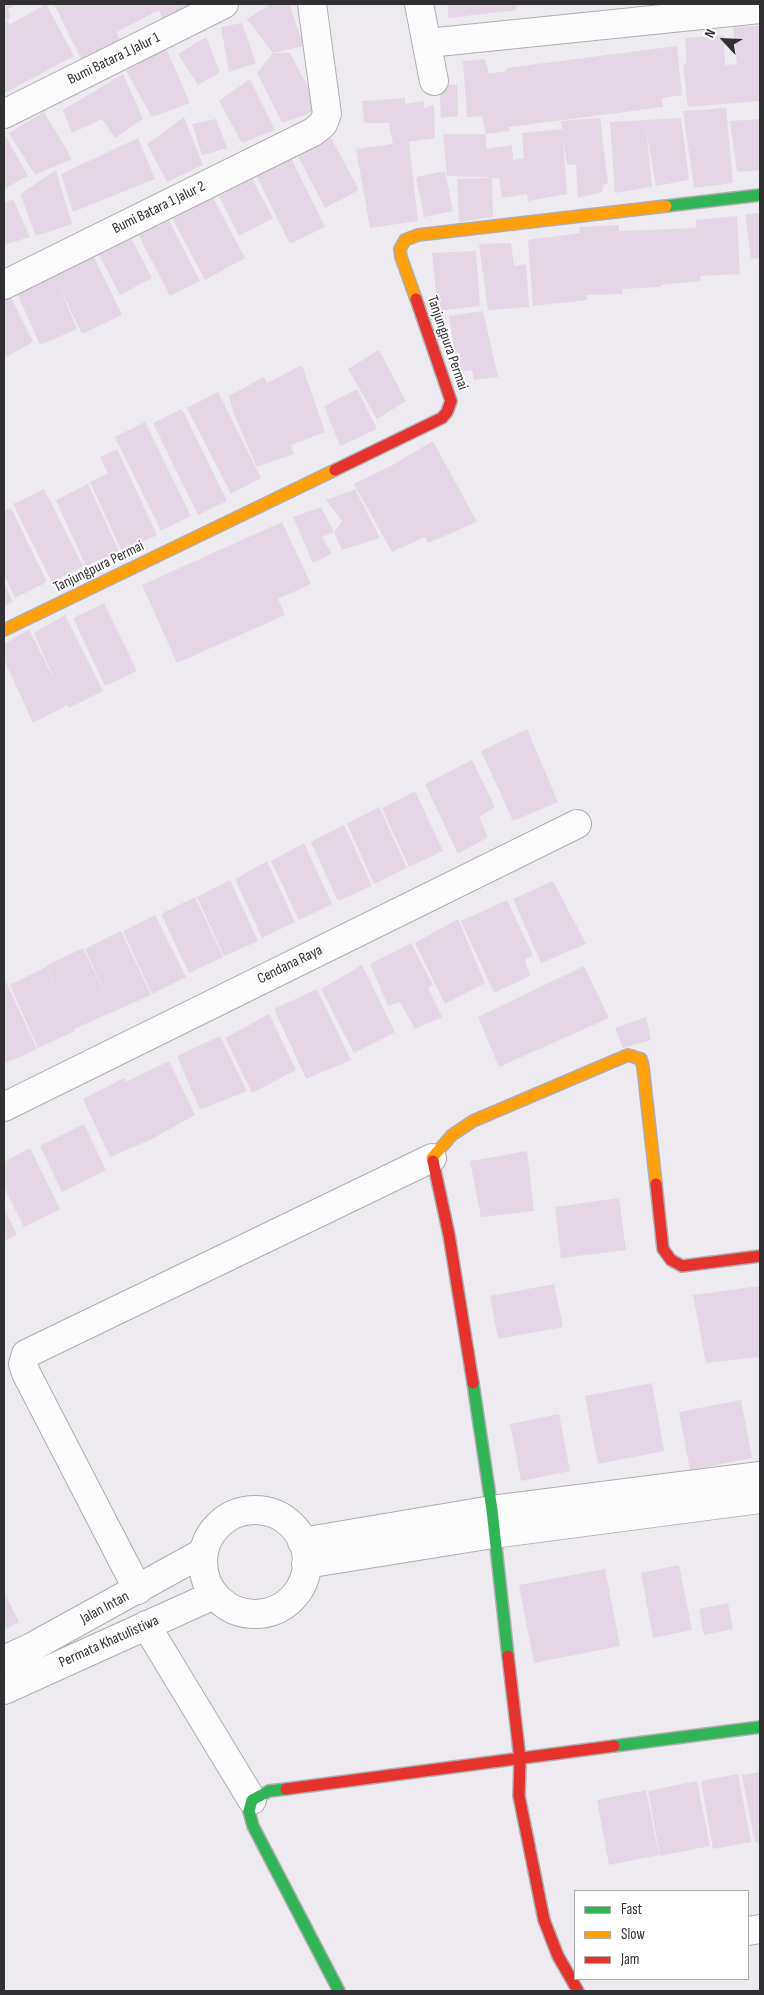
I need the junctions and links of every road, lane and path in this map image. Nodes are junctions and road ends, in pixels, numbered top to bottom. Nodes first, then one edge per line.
1 (224, 4) edge
2 (312, 4) edge
3 (419, 4) edge
4 (760, 9) edge
5 (428, 43) junction
6 (434, 81) dead end
7 (4, 114) edge
8 (760, 195) edge
9 (4, 285) edge
10 (4, 630) edge
11 (577, 824) dead end
12 (4, 1107) edge
13 (432, 1158) junction
14 (760, 1256) edge
15 (760, 1476) edge
16 (760, 1499) edge
17 (493, 1522) junction
18 (204, 1552) junction
19 (304, 1553) junction
20 (138, 1590) junction
21 (214, 1595) junction
22 (146, 1624) junction
23 (4, 1660) edge
24 (4, 1690) edge
25 (760, 1728) edge
26 (520, 1759) junction
27 (252, 1800) junction
28 (566, 1955) edge
29 (574, 1979) edge
30 (339, 1991) edge

1 - 7 street, Bumi Batara 1 Jalur 1
2 - 9 street, Bumi Batara 1 Jalur 2
3 - 5 street
4 - 5 street
5 - 6 street
8 - 10 street, Tanjungpura Permai
11 - 12 street, Cendana Raya
13 - 14 street
13 - 17 street
13 - 20 street
15 - 17 street
16 - 17 street
17 - 19 street
17 - 26 street
18 - 19 street
18 - 20 street, Jalan Intan
18 - 21 street
19 - 21 street
20 - 23 street, Jalan Intan
21 - 22 street, Permata Khatulistiwa
22 - 24 street, Permata Khatulistiwa
22 - 27 street
25 - 26 street
26 - 27 street
26 - 28 street
27 - 30 street
28 - 29 street

